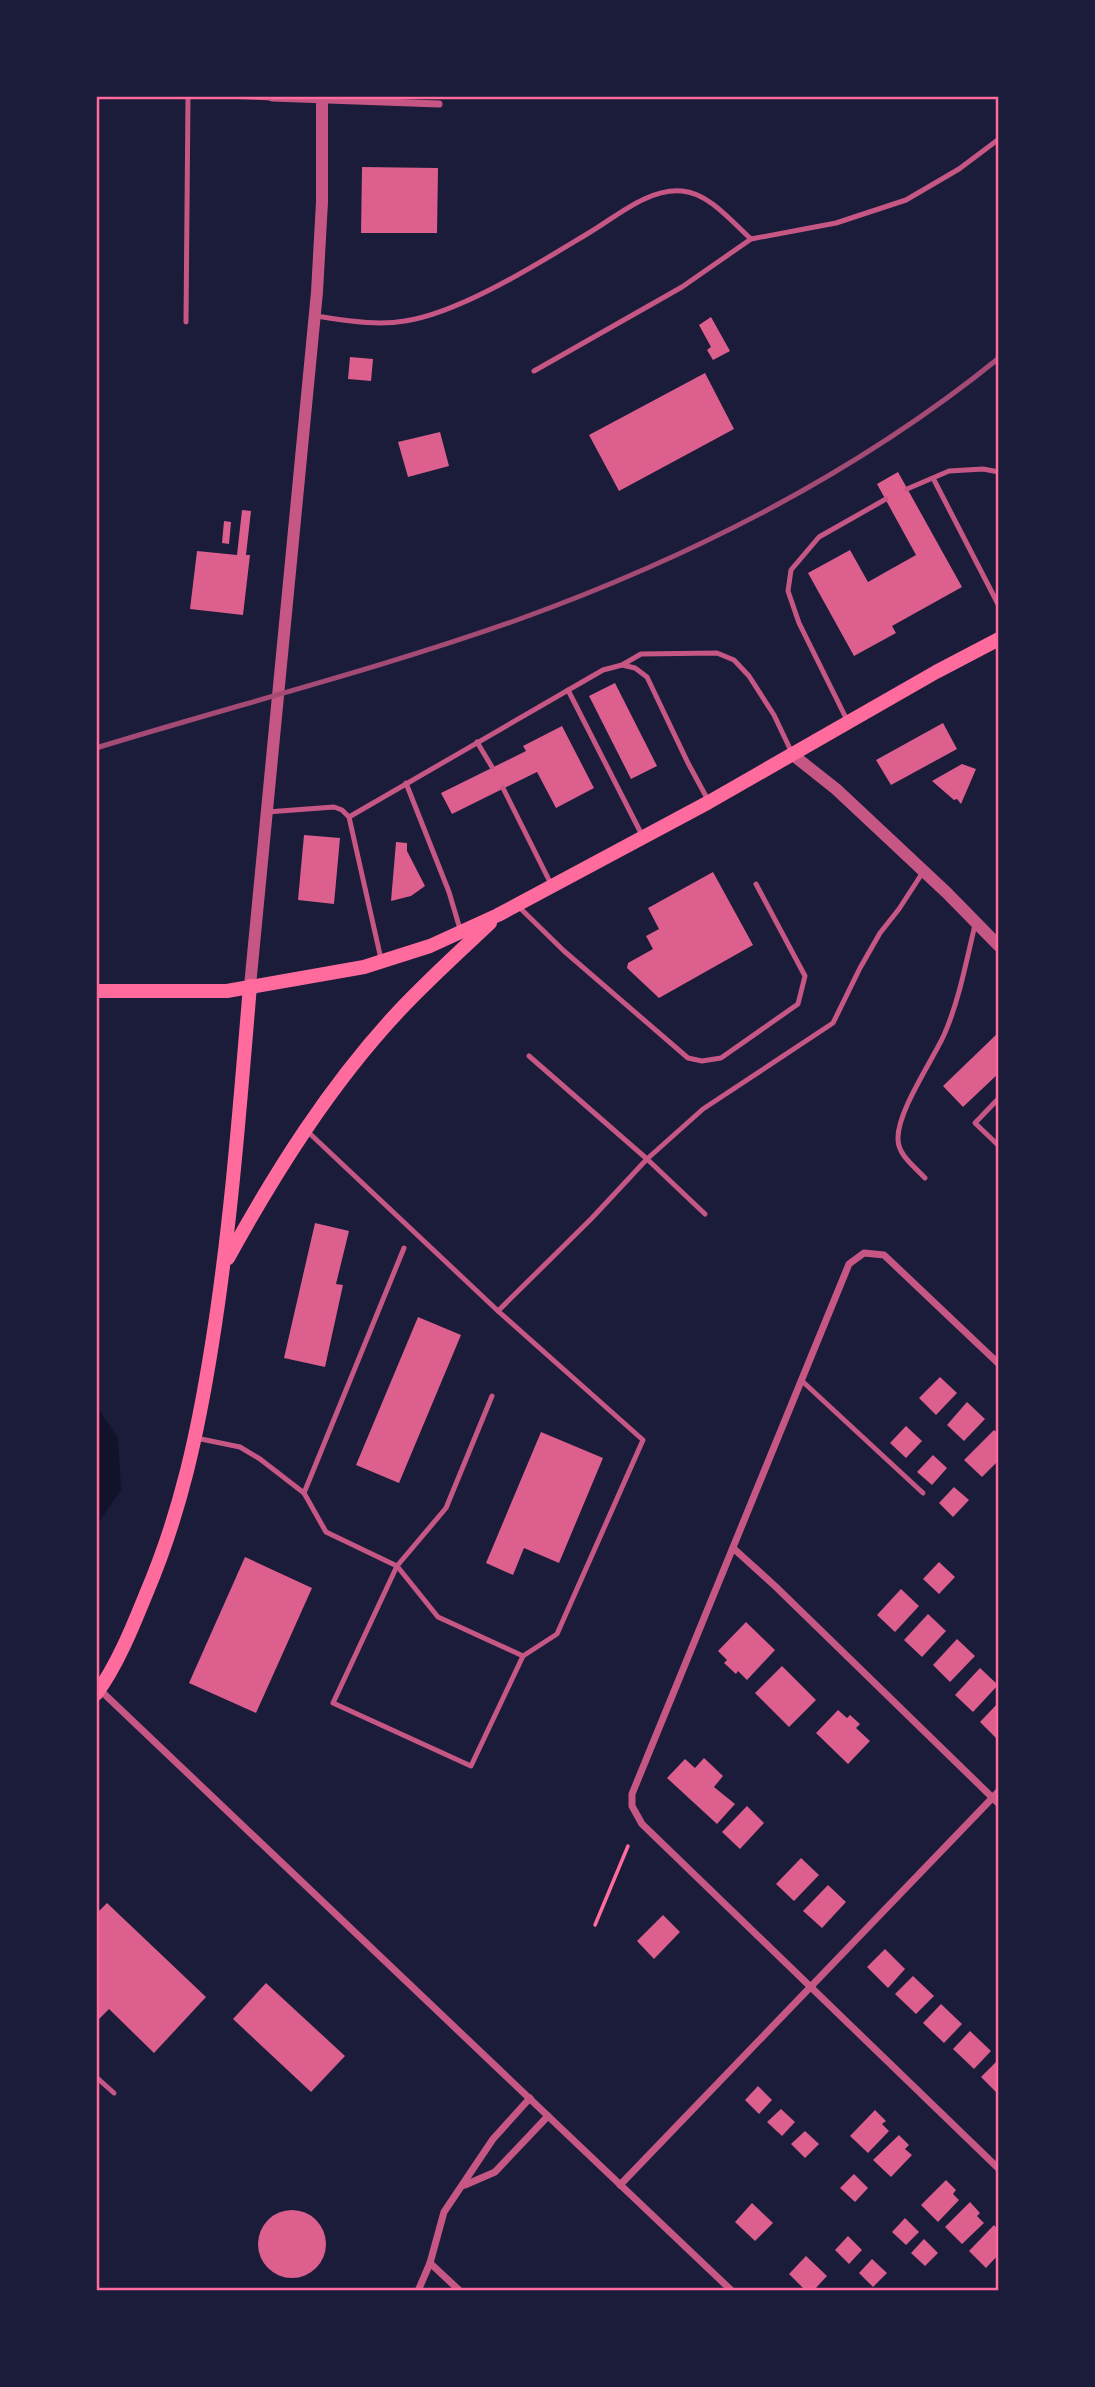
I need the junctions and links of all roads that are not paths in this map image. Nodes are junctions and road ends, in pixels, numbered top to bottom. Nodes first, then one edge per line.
1 (188, 96) edge
2 (227, 96) edge
3 (272, 98) edge
4 (322, 98) edge
5 (439, 104) dead end
6 (999, 139) edge
7 (751, 239) junction
8 (315, 316) junction
9 (186, 322) dead end
10 (534, 371) dead end
11 (999, 471) edge
12 (933, 478) junction
13 (907, 489) dead end
14 (886, 499) dead end
15 (999, 606) edge
16 (999, 639) edge
17 (622, 665) junction
18 (568, 690) junction
19 (848, 723) junction
20 (477, 742) junction
21 (793, 755) junction
22 (492, 767) dead end
23 (406, 783) junction
24 (503, 788) dead end
25 (709, 802) junction
26 (267, 812) junction
27 (349, 817) junction
28 (643, 837) junction
29 (923, 872) junction
30 (756, 884) dead end
31 (552, 886) junction
32 (517, 904) junction
33 (498, 915) junction
34 (976, 922) junction
35 (461, 932) junction
36 (999, 946) edge
37 (382, 962) junction
38 (250, 986) junction
39 (96, 991) edge
40 (529, 1056) dead end
41 (999, 1098) edge
42 (306, 1130) junction
43 (999, 1146) edge
44 (647, 1159) junction
45 (925, 1178) dead end
46 (705, 1214) dead end
47 (404, 1248) dead end
48 (226, 1262) junction
49 (498, 1311) junction
50 (999, 1364) edge
51 (801, 1380) junction
52 (492, 1396) dead end
53 (196, 1438) junction
54 (304, 1493) junction
55 (923, 1493) dead end
56 (733, 1548) junction
57 (397, 1566) junction
58 (523, 1656) junction
59 (98, 1691) edge
60 (999, 1791) edge
61 (996, 1801) edge
62 (811, 1988) junction
63 (96, 2077) edge
64 (114, 2093) dead end
65 (530, 2098) junction
66 (548, 2116) junction
67 (999, 2169) edge
68 (464, 2185) junction
69 (620, 2185) junction
70 (430, 2263) junction
71 (418, 2291) edge
72 (460, 2291) edge
73 (732, 2291) edge

1 - 9 lane
2 - 3 lane
3 - 4 street
4 - 5 street
4 - 8 street
6 - 7 lane
7 - 8 lane
7 - 10 lane
8 - 26 street
11 - 12 lane
12 - 13 lane
12 - 15 lane
14 - 19 lane
16 - 19 main road
17 - 18 lane
17 - 21 lane
17 - 25 lane
18 - 20 lane
18 - 28 lane
19 - 21 main road
20 - 22 lane
20 - 23 lane
21 - 25 main road
21 - 29 street
23 - 27 lane
23 - 35 lane
24 - 31 lane
25 - 28 main road
26 - 27 lane
26 - 38 street
27 - 37 lane
28 - 31 main road
29 - 34 street
29 - 44 lane
30 - 32 lane
31 - 32 main road
32 - 33 main road
33 - 35 main road
33 - 42 main road
34 - 36 street
34 - 45 lane
35 - 37 main road
37 - 38 main road
38 - 39 main road
38 - 48 main road
40 - 44 lane
41 - 43 lane
42 - 48 main road
42 - 49 lane
44 - 46 lane
44 - 49 lane
47 - 54 lane
48 - 53 main road
49 - 58 lane
50 - 51 street
51 - 55 lane
51 - 56 street
52 - 57 lane
53 - 54 lane
53 - 59 main road
54 - 57 lane
56 - 61 street
56 - 62 street
57 - 58 lane
57 - 58 lane
59 - 65 street
60 - 61 street
61 - 62 street
62 - 67 street
62 - 69 street
63 - 64 lane
65 - 66 street
65 - 68 street
66 - 68 street
66 - 69 street
68 - 70 street
69 - 73 street
70 - 71 street
70 - 72 street

